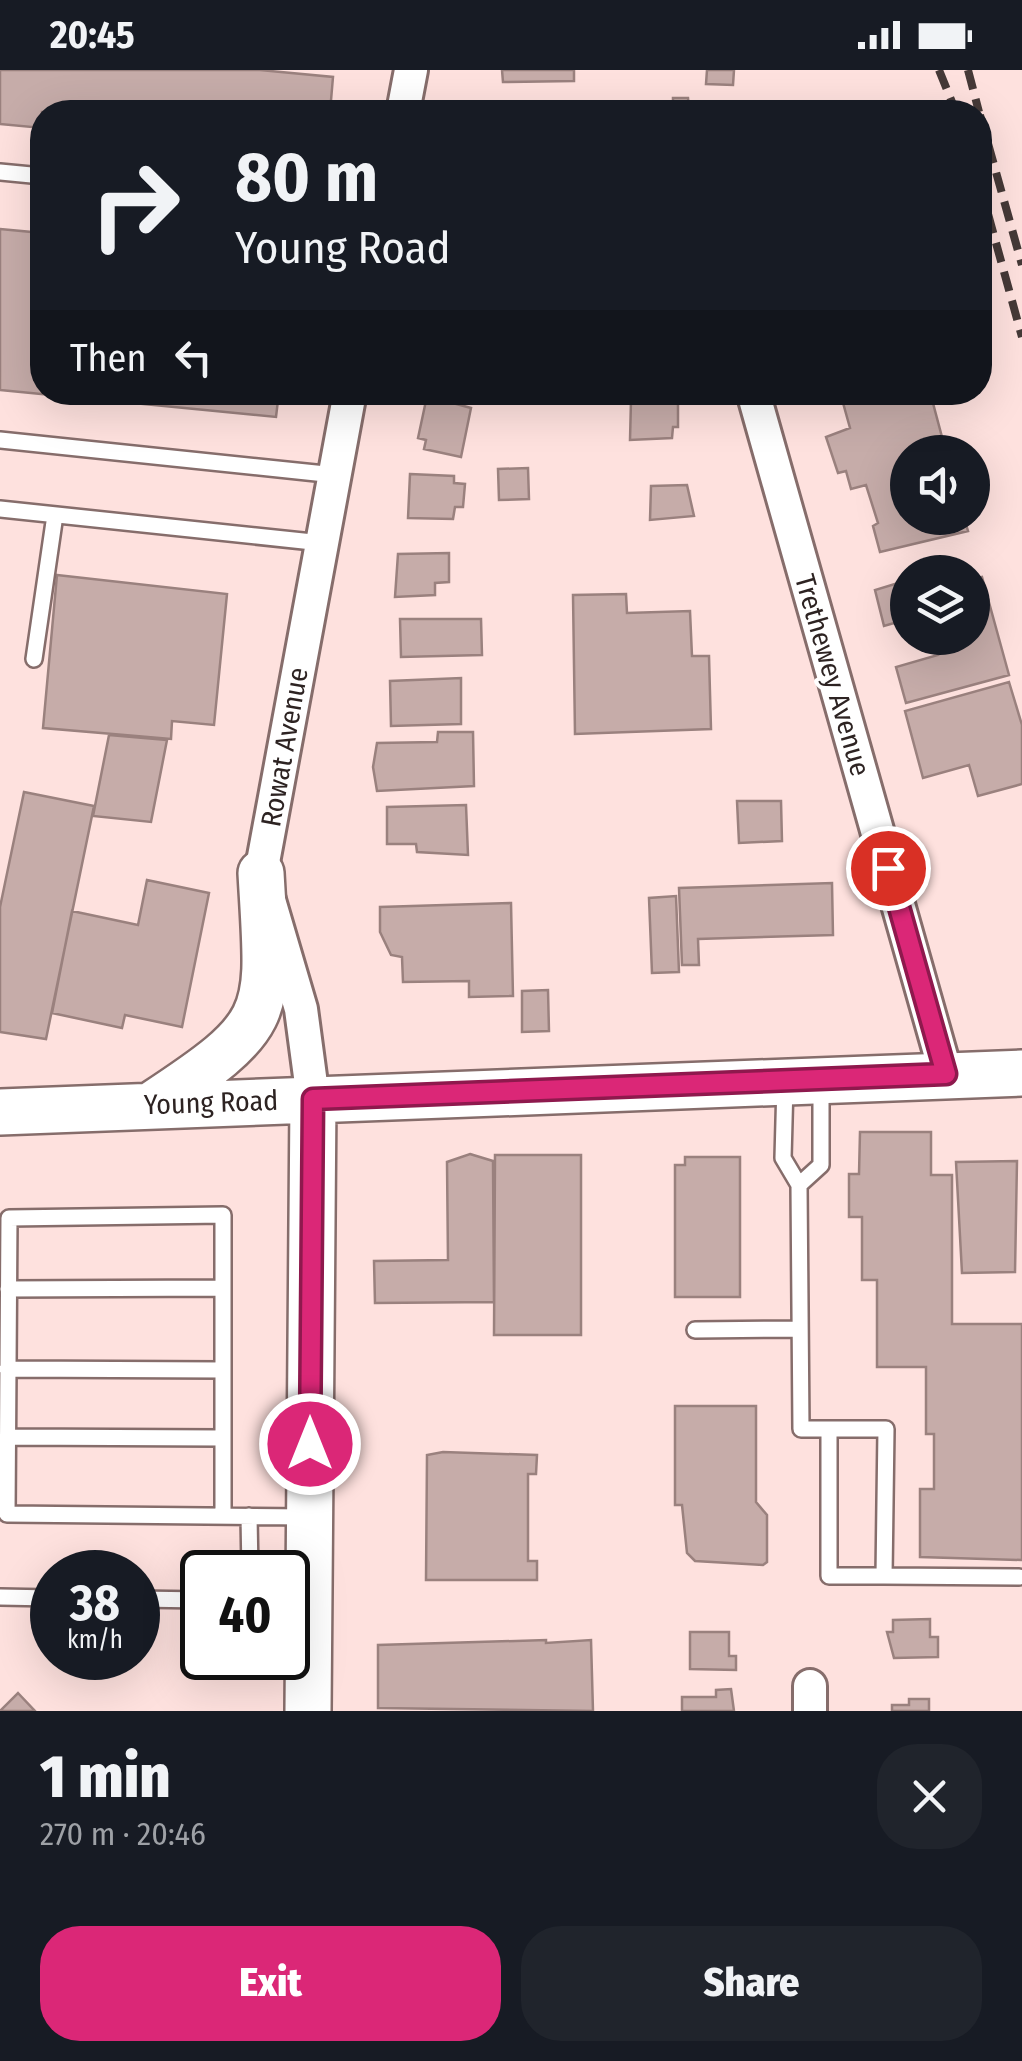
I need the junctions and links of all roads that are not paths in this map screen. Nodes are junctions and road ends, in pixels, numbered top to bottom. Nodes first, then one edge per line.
1 (410, 70) edge
2 (404, 100) edge
3 (0, 172) edge
4 (30, 175) edge
5 (348, 405) edge
6 (758, 405) edge
7 (0, 440) edge
8 (335, 475) junction
9 (0, 509) edge
10 (55, 516) junction
11 (322, 543) junction
12 (34, 658) dead end
13 (261, 873) junction
14 (1022, 1073) edge
15 (946, 1074) junction
16 (803, 1080) junction
17 (313, 1099) junction
18 (152, 1105) junction
19 (0, 1112) edge
20 (800, 1185) junction
21 (5, 1218) edge
22 (222, 1288) junction
23 (8, 1289) junction
24 (4, 1314) edge
25 (800, 1329) junction
26 (696, 1330) dead end
27 (7, 1369) junction
28 (222, 1370) junction
29 (829, 1429) junction
30 (7, 1437) junction
31 (222, 1438) junction
32 (223, 1516) junction
33 (249, 1516) junction
34 (3, 1517) edge
35 (310, 1518) junction
36 (250, 1550) edge
37 (884, 1576) junction
38 (1019, 1577) dead end
39 (0, 1597) edge
40 (30, 1598) edge
41 (308, 1711) edge

1 - 2 street
3 - 4 lane
5 - 8 street, Rowat Avenue
6 - 15 street, Trethewey Avenue
7 - 8 lane
8 - 11 street, Rowat Avenue
9 - 10 lane
10 - 11 lane
10 - 12 lane
11 - 13 street, Rowat Avenue
13 - 17 street, Rowat Avenue
13 - 18 main road
14 - 15 main road, Young Road
15 - 16 main road, Young Road
16 - 17 main road, Young Road
16 - 20 lane
16 - 20 lane
17 - 18 main road, Young Road
17 - 35 main road
18 - 19 main road, Young Road
20 - 25 lane
21 - 22 lane
21 - 23 lane
22 - 23 lane
22 - 28 lane
23 - 24 lane
24 - 27 lane
25 - 26 lane
25 - 29 lane
27 - 28 lane
27 - 30 lane
28 - 31 lane
29 - 37 lane
29 - 37 lane
30 - 31 lane
30 - 34 lane
31 - 32 lane
32 - 33 lane
32 - 34 lane
33 - 35 lane
33 - 36 lane
35 - 41 main road
37 - 38 lane
39 - 40 lane

